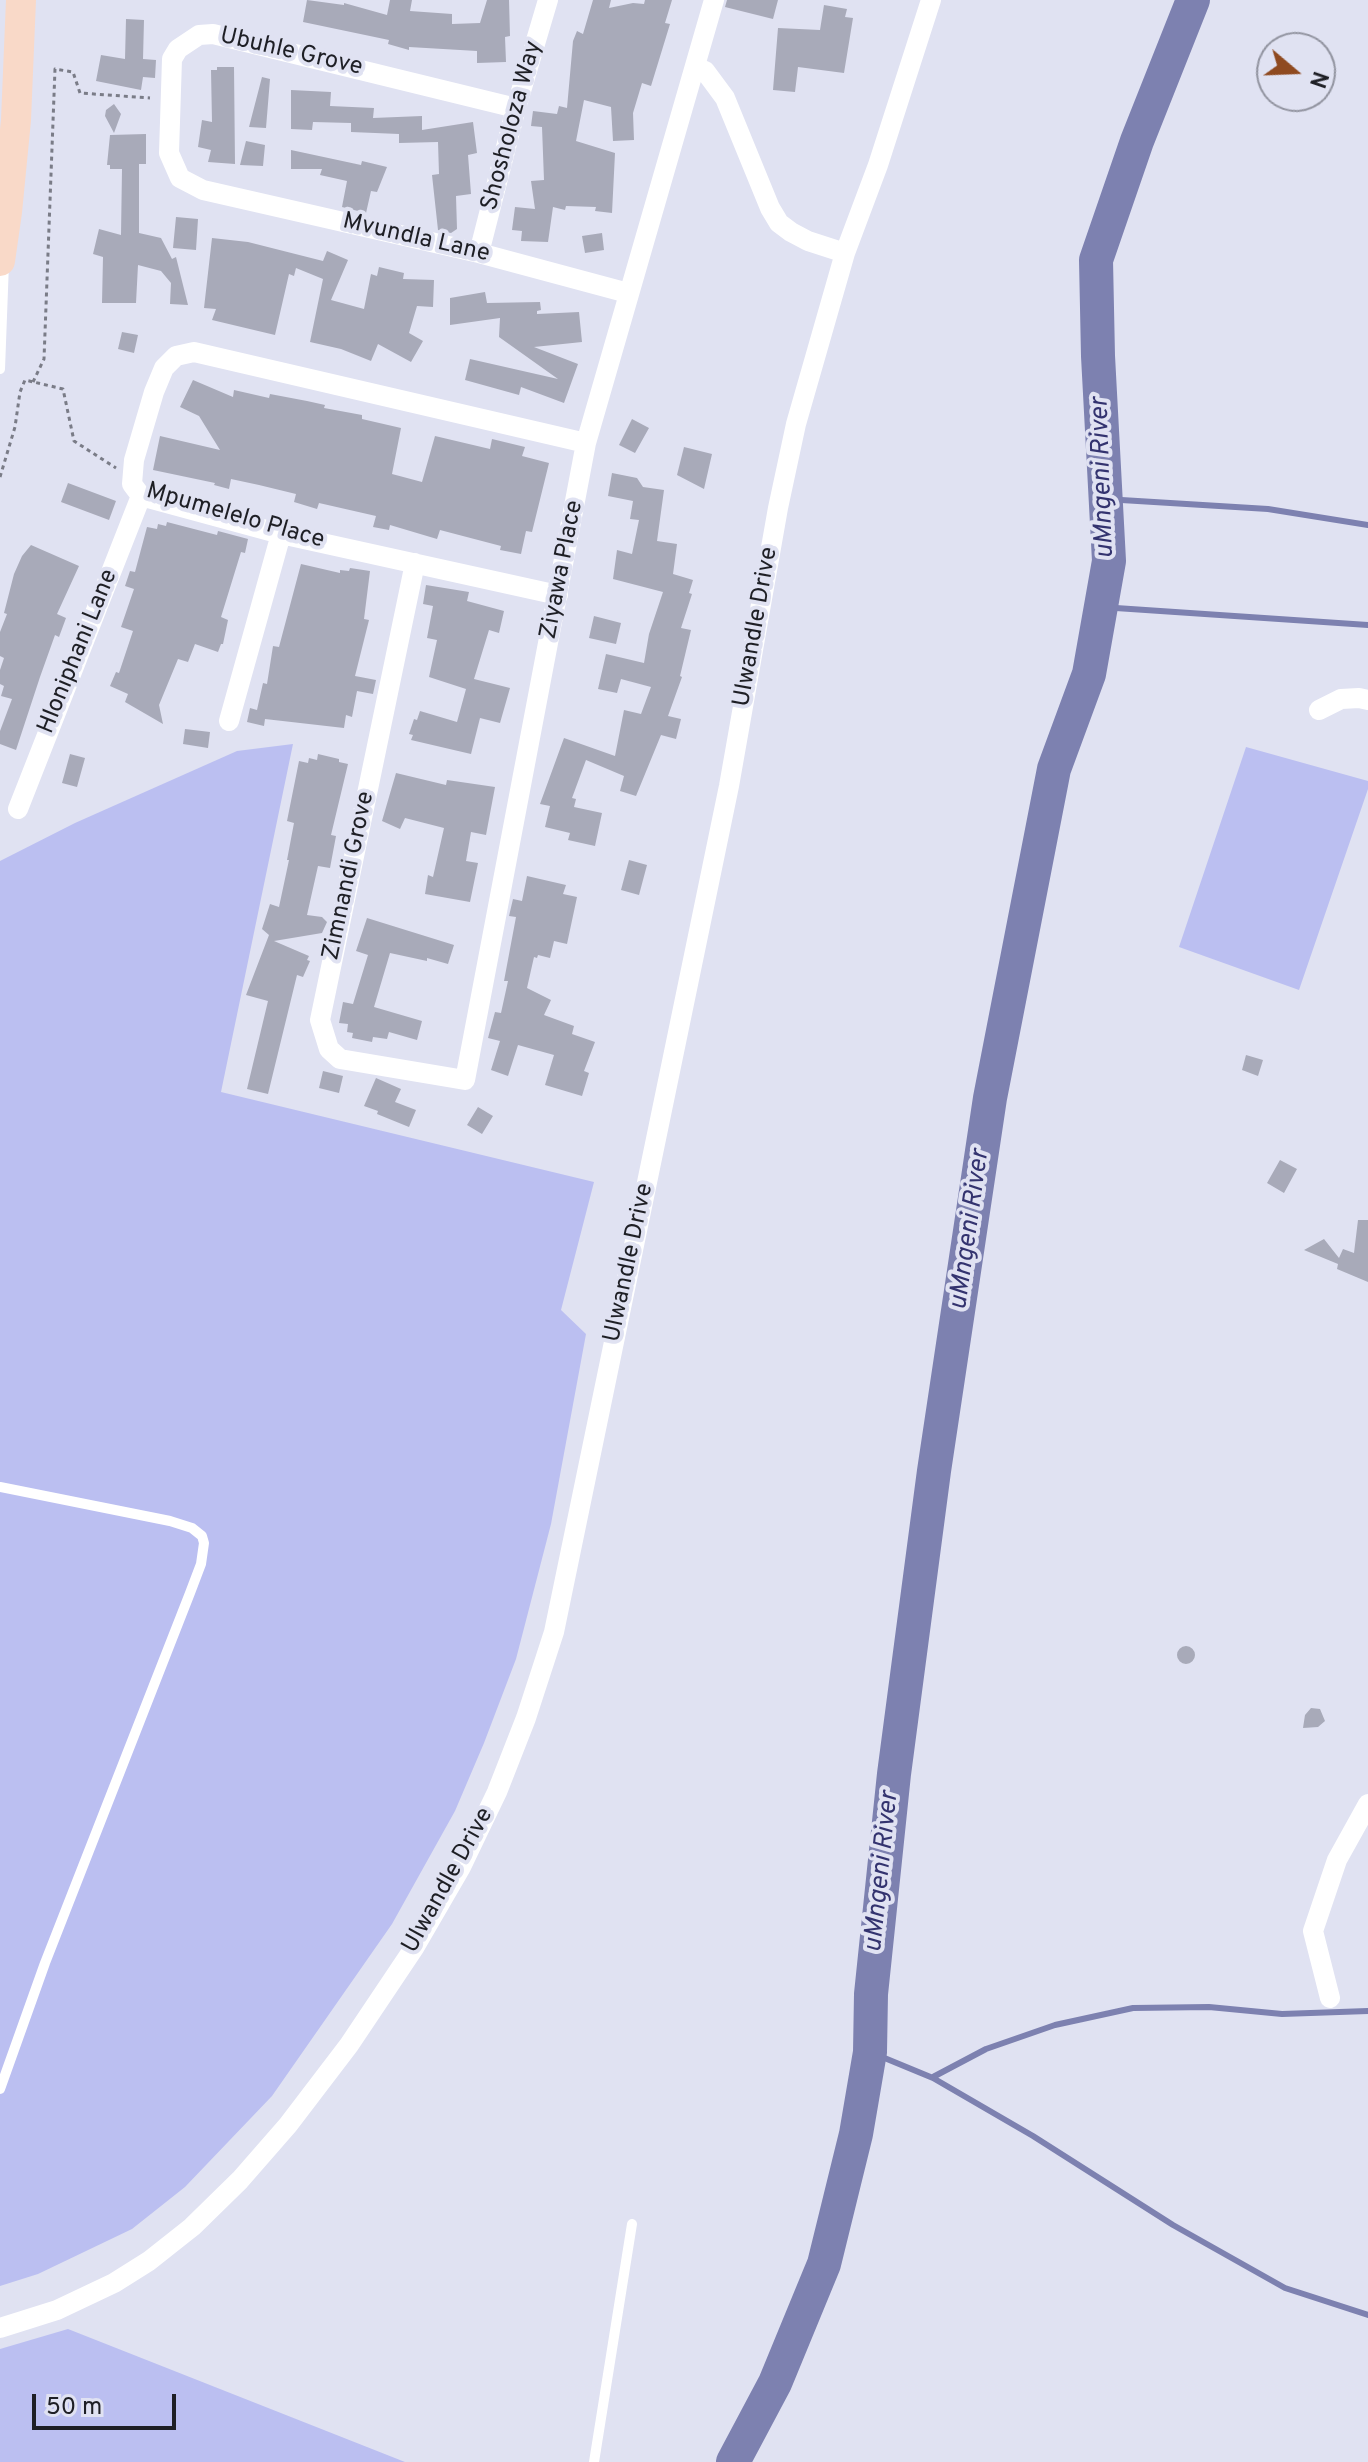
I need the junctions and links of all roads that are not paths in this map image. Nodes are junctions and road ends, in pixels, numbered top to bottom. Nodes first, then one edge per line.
1 (21, 0) edge
2 (548, 0) edge
3 (714, 0) edge
4 (931, 0) edge
5 (695, 67) junction
6 (516, 108) junction
7 (203, 190) joint
8 (2, 249) edge
9 (479, 253) junction
10 (845, 253) junction
11 (628, 293) junction
12 (0, 369) edge
13 (586, 443) junction
14 (137, 487) junction
15 (281, 534) junction
16 (415, 563) junction
17 (558, 595) junction
18 (1368, 700) edge
19 (1319, 710) dead end
20 (229, 721) dead end
21 (18, 809) dead end
22 (465, 1080) joint
23 (0, 1487) edge
24 (1368, 1804) edge
25 (1330, 1998) dead end
26 (0, 2089) edge
27 (632, 2224) dead end
28 (0, 2328) edge
29 (594, 2462) edge

1 - 8 main road
2 - 6 street, Shosholoza Way
3 - 5 street, Ziyawa Place
4 - 10 street, Ulwandle Drive
5 - 10 street
5 - 11 street, Ziyawa Place
6 - 7 street, Ubuhle Grove
6 - 9 street, Shosholoza Way
7 - 9 street, Mvundla Lane
8 - 12 lane
9 - 11 street, Mvundla Lane
10 - 28 street, Ulwandle Drive
11 - 13 street, Ziyawa Place
13 - 14 street, Mpumelelo Place
13 - 17 street, Ziyawa Place
14 - 15 street, Mpumelelo Place
14 - 21 street, Hloniphani Lane
15 - 16 street, Mpumelelo Place
15 - 20 street
16 - 17 street, Mpumelelo Place
16 - 22 street, Zimnandi Grove
17 - 22 street, Ziyawa Place
18 - 19 street
23 - 26 lane
24 - 25 street
27 - 29 lane

